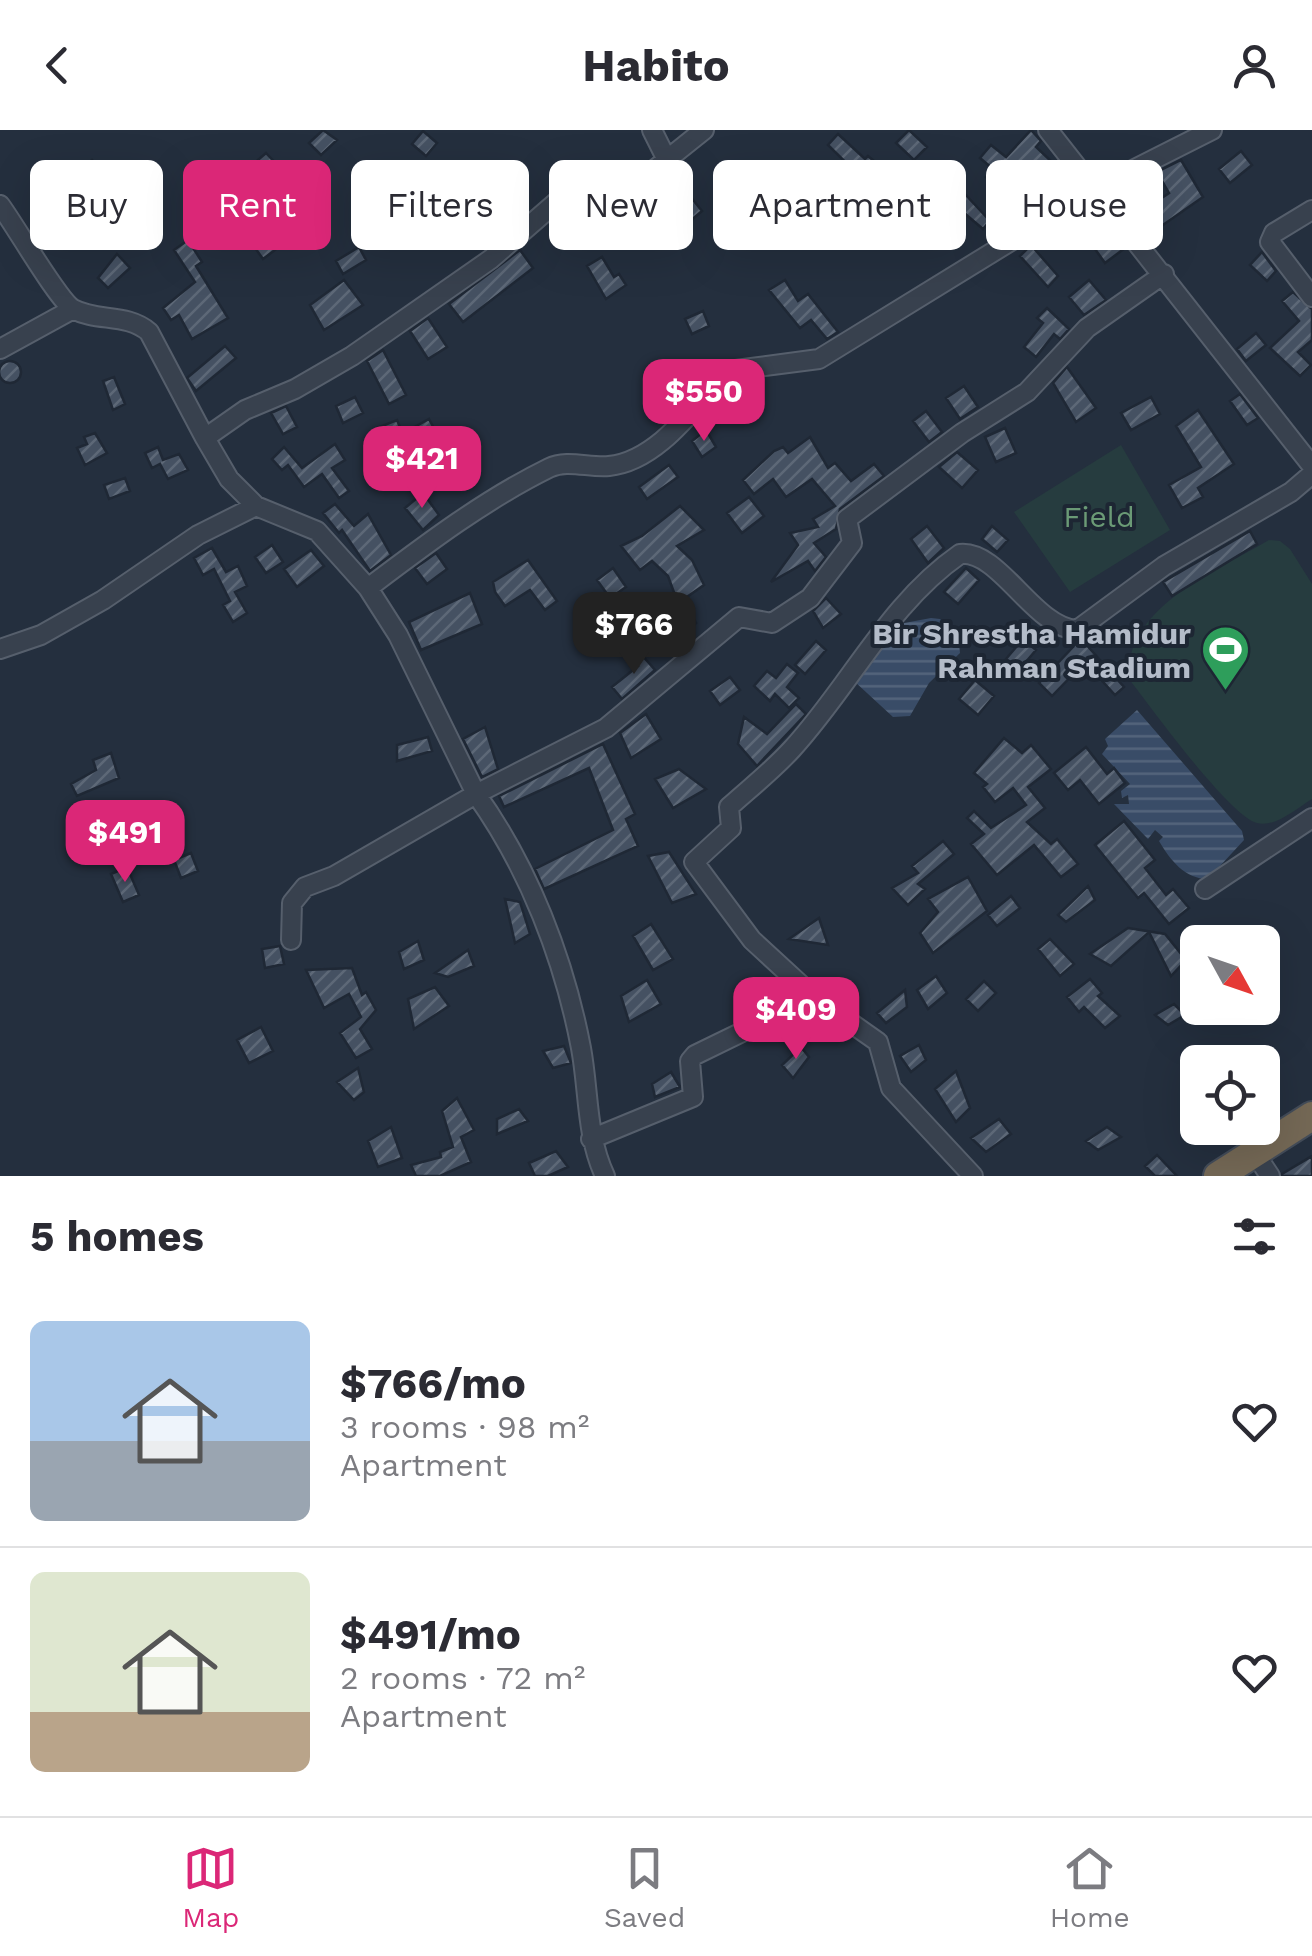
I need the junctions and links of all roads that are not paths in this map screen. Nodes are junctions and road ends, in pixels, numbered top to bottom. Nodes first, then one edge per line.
1 (652, 130) edge
2 (704, 130) edge
3 (1048, 130) edge
4 (1212, 130) edge
5 (666, 158) junction
6 (1073, 160) edge
7 (1152, 160) edge
8 (0, 205) edge
9 (1312, 210) edge
10 (997, 250) edge
11 (1145, 250) edge
12 (1164, 274) junction
13 (1312, 298) edge
14 (73, 308) junction
15 (0, 349) edge
16 (205, 438) junction
17 (1312, 466) edge
18 (1312, 474) edge
19 (256, 506) junction
20 (368, 588) junction
21 (0, 649) edge
22 (476, 794) junction
23 (1312, 818) edge
24 (1205, 889) dead end
25 (291, 940) dead end
26 (814, 997) junction
27 (1312, 1116) edge
28 (591, 1139) junction
29 (1254, 1152) junction
30 (605, 1176) edge
31 (972, 1176) edge
32 (1218, 1176) edge
33 (1270, 1176) edge

1 - 5 street
2 - 5 street
3 - 6 street
4 - 7 street
5 - 16 street
8 - 14 street
9 - 13 street
10 - 20 street
11 - 12 street
12 - 17 street
12 - 22 street
14 - 15 street
14 - 16 street
16 - 19 street
18 - 26 street
19 - 20 street
19 - 21 street
20 - 22 street
22 - 25 street
22 - 28 street
23 - 24 street
26 - 28 street
26 - 31 street
27 - 29 highway
28 - 30 street
29 - 32 highway
29 - 33 street

